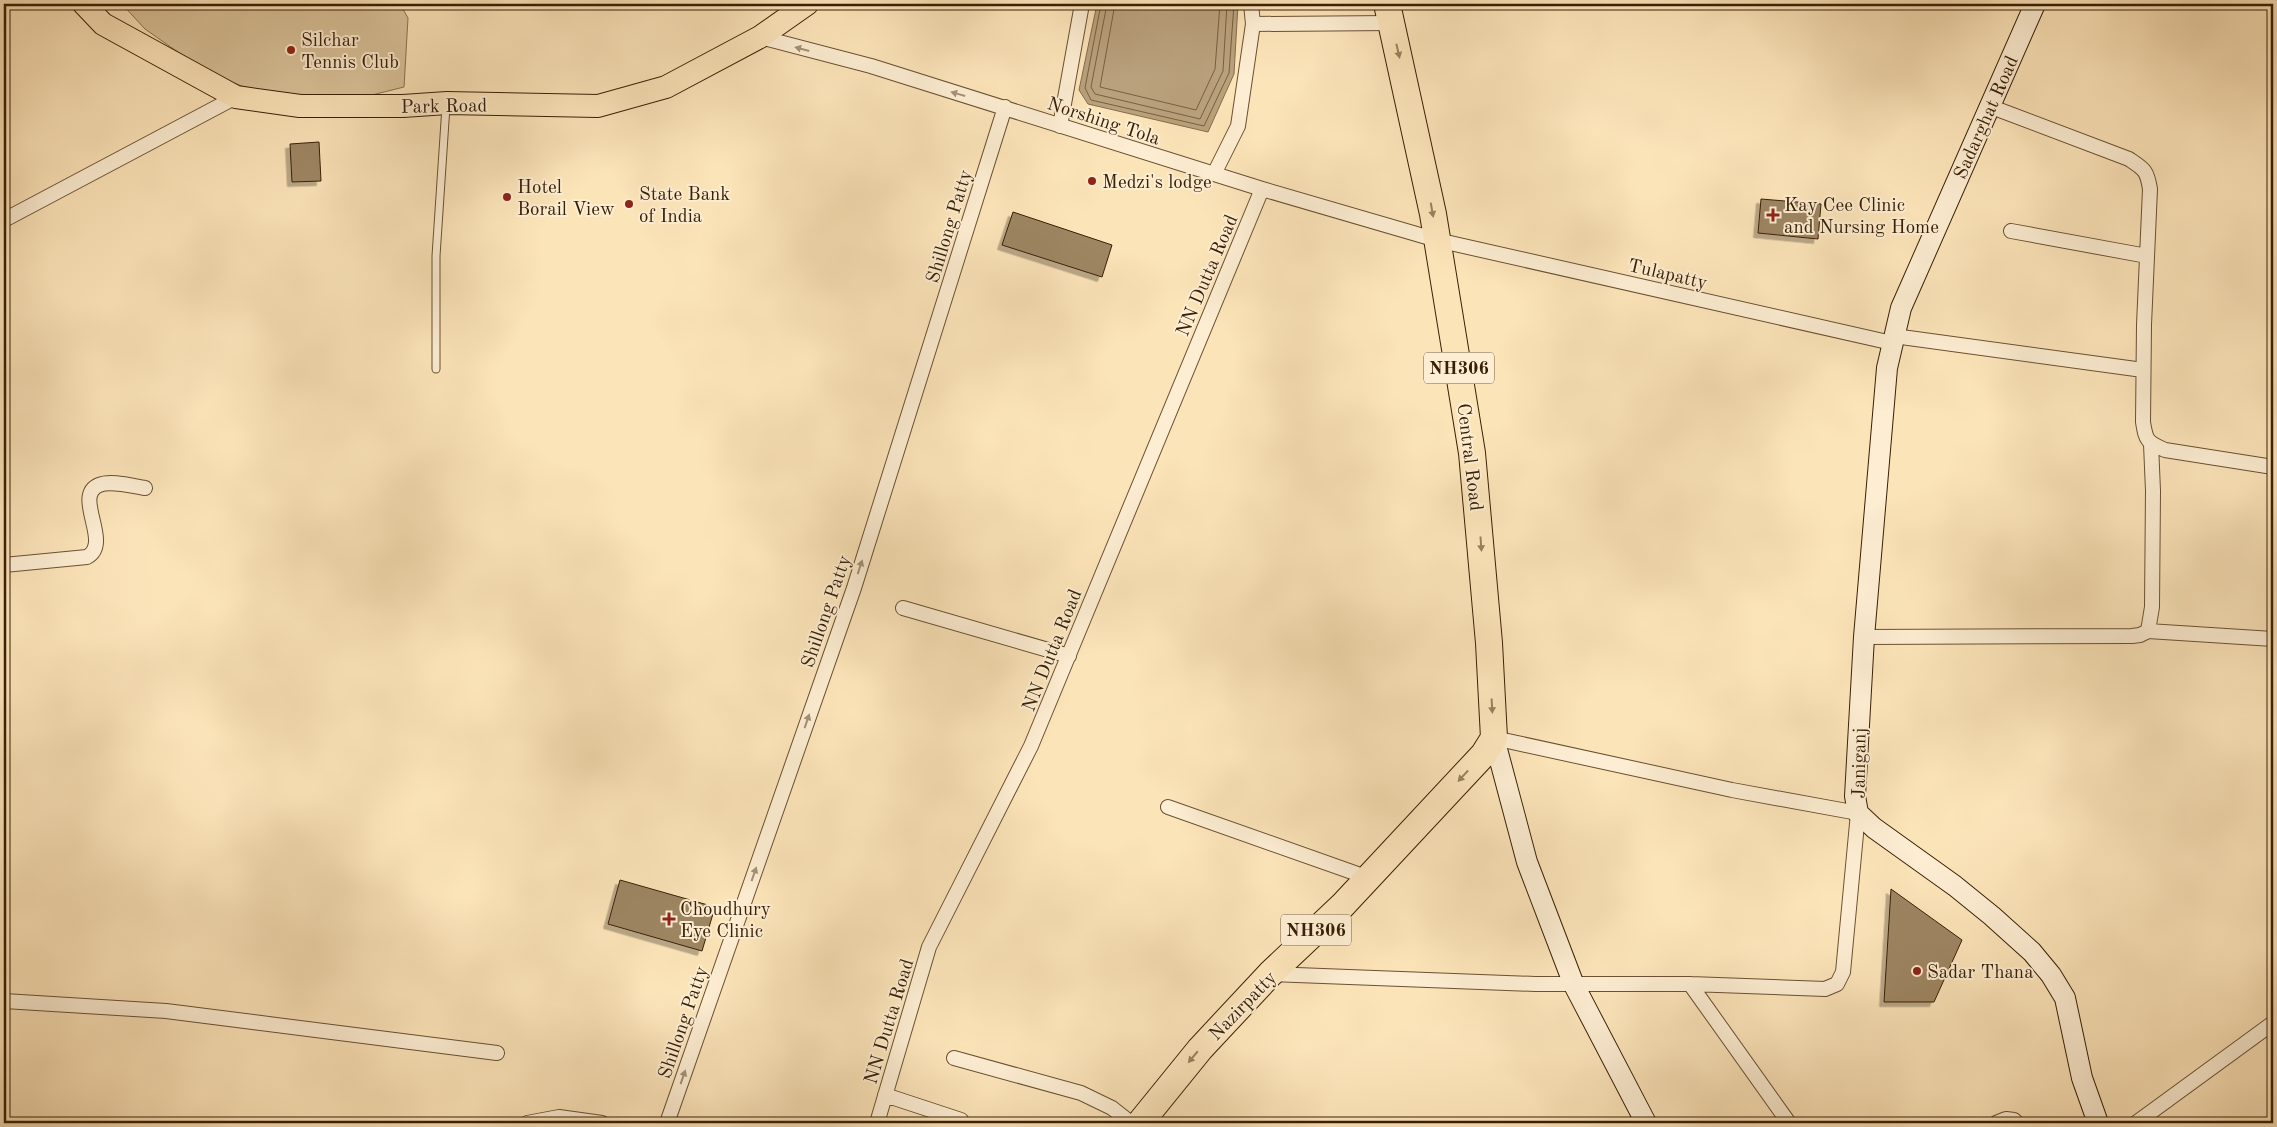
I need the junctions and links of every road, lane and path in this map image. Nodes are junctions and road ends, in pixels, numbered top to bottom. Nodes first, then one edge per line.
1 (84, 4) edge
2 (807, 4) edge
3 (1082, 4) edge
4 (1251, 4) edge
5 (2035, 4) edge
6 (1389, 13) edge
7 (1253, 24) junction
8 (760, 37) junction
9 (236, 97) junction
10 (446, 103) junction
11 (1989, 106) junction
12 (1005, 107) junction
13 (1060, 126) junction
14 (1214, 174) junction
15 (1262, 189) junction
16 (4, 220) edge
17 (2011, 231) dead end
18 (1436, 240) junction
19 (2146, 256) junction
20 (1893, 340) junction
21 (436, 369) dead end
22 (2143, 370) junction
23 (2150, 444) junction
24 (2273, 467) edge
25 (145, 488) dead end
26 (4, 565) edge
27 (903, 608) dead end
28 (2148, 631) junction
29 (1864, 638) junction
30 (2273, 639) edge
31 (1069, 656) junction
32 (1494, 738) junction
33 (1168, 807) dead end
34 (1858, 813) junction
35 (1369, 878) junction
36 (1270, 974) junction
37 (1690, 984) junction
38 (1574, 985) junction
39 (4, 1001) edge
40 (2273, 1023) edge
41 (496, 1053) dead end
42 (954, 1058) dead end
43 (885, 1096) junction
44 (531, 1123) edge
45 (602, 1123) edge
46 (667, 1123) edge
47 (877, 1123) edge
48 (963, 1123) edge
49 (1131, 1123) edge
50 (1140, 1123) edge
51 (1646, 1123) edge
52 (1789, 1123) edge
53 (1996, 1123) edge
54 (2017, 1123) edge
55 (2098, 1123) edge
56 (2136, 1123) edge

1 - 9 main road, Park Road
2 - 8 main road, Park Road
3 - 13 street
4 - 7 street
5 - 11 street, Sadarghat Road
6 - 7 street
6 -> 18 highway, Central Road / NH306
7 - 14 street
8 - 10 main road, Park Road
12 -> 8 street, Norshing Tola
9 - 10 main road, Park Road
9 - 16 street
10 - 21 lane
11 - 19 street
11 - 20 street, Sadarghat Road
12 - 13 street, Norshing Tola
46 -> 12 street, Shillong Patty
13 - 14 street, Norshing Tola
14 - 15 street, Norshing Tola
15 - 18 street, Norshing Tola
15 - 31 street, NN Dutta Road
17 - 19 street
18 - 20 street, Tulapatty
18 -> 32 highway, Central Road / NH306
19 - 22 street
20 - 22 street, Tulapatty
20 - 29 street, Janiganj
22 - 23 street
23 - 24 street
23 - 28 street
25 - 26 street
27 - 31 street
28 - 29 street
28 - 30 street
29 - 34 street, Janiganj
31 - 43 street, NN Dutta Road
32 - 34 street, Janiganj
32 -> 35 highway, Nazirpatty / NH306
32 - 38 street
33 - 35 street
34 - 37 street
34 - 55 street
35 - 36 highway, Nazirpatty / NH306
36 - 38 street
36 -> 50 highway, Nazirpatty / NH306
37 - 38 street
37 - 52 street
38 - 51 street
39 - 41 street
40 - 56 street
42 - 49 street
43 - 47 street, NN Dutta Road
43 - 48 street
44 - 45 street
53 - 54 street

